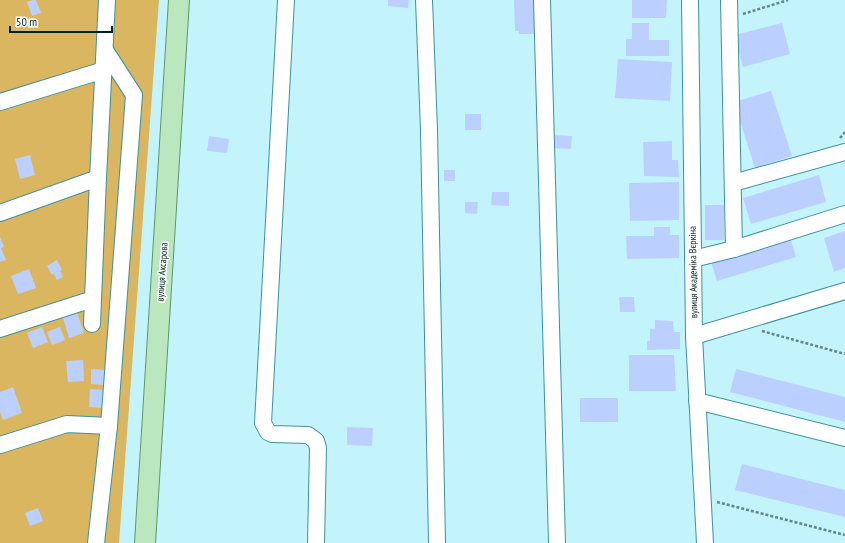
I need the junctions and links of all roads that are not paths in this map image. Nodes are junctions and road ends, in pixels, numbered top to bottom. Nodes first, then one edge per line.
1 (108, 0) edge
2 (179, 0) edge
3 (286, 0) edge
4 (424, 0) edge
5 (542, 0) edge
6 (690, 0) edge
7 (729, 0) edge
8 (105, 50) junction
9 (104, 70) junction
10 (0, 102) edge
11 (845, 152) edge
12 (98, 178) junction
13 (732, 183) junction
14 (0, 213) edge
15 (845, 214) edge
16 (734, 249) junction
17 (693, 259) junction
18 (845, 291) edge
19 (93, 299) junction
20 (92, 324) dead end
21 (0, 329) edge
22 (694, 336) junction
23 (697, 402) junction
24 (109, 426) junction
25 (845, 438) edge
26 (0, 445) edge
27 (96, 543) edge
28 (145, 543) edge
29 (316, 543) edge
30 (437, 543) edge
31 (557, 543) edge
32 (705, 543) edge

1 - 8 street
2 - 28 main road, вулиця Ахсарова
3 - 29 street
4 - 30 street
5 - 31 street
6 - 17 street, вулиця Академіка Вєркіна
7 - 13 street
8 - 9 street
8 - 24 street
9 - 10 street
9 - 12 street
11 - 13 street
12 - 14 street
12 - 19 street
13 - 16 street
15 - 16 street
16 - 17 street
17 - 22 street, вулиця Академіка Вєркіна
18 - 22 street
19 - 20 street
19 - 21 street
22 - 23 street, вулиця Академіка Вєркіна
23 - 25 street
23 - 32 street, вулиця Академіка Вєркіна
24 - 26 street
24 - 27 street

